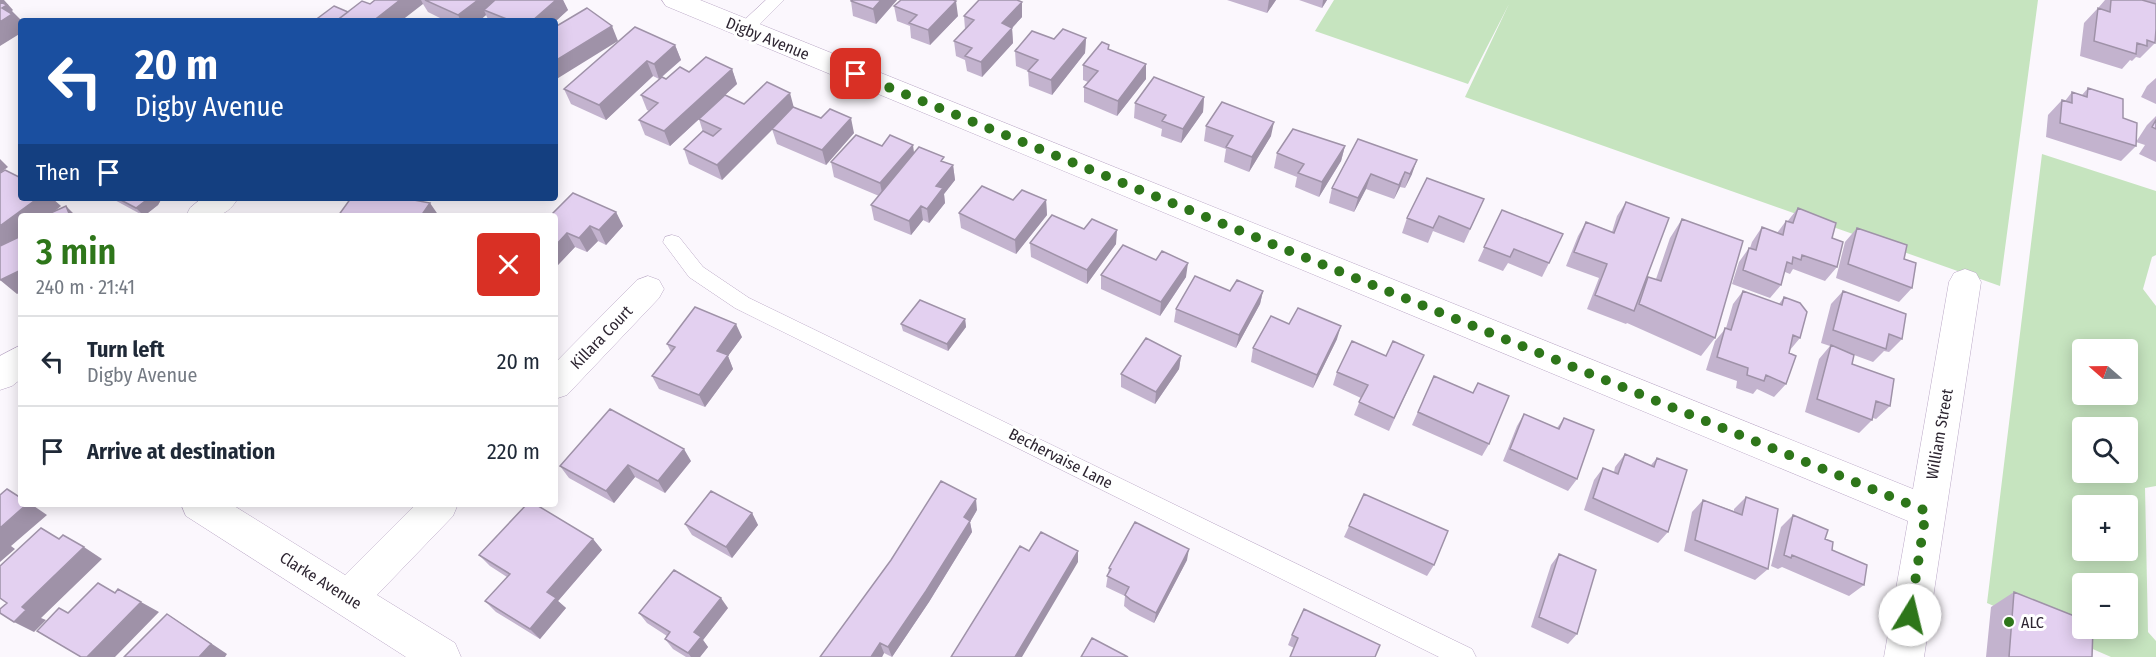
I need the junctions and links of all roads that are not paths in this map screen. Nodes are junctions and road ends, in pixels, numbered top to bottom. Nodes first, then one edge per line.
1 (675, 0) edge
2 (776, 0) edge
3 (745, 28) junction
4 (219, 201) edge
5 (205, 213) edge
6 (672, 242) dead end
7 (1965, 282) dead end
8 (648, 289) dead end
9 (18, 362) edge
10 (0, 378) edge
11 (558, 382) edge
12 (18, 391) edge
13 (205, 507) edge
14 (437, 507) edge
15 (1926, 511) junction
16 (349, 597) junction
17 (441, 657) edge
18 (1464, 657) edge
19 (1904, 657) edge

1 - 3 street, Digby Avenue
2 - 3 lane
3 - 15 street, Digby Avenue
4 - 5 street
6 - 18 lane, Bechervaise Lane
7 - 15 street, William Street
8 - 11 street, Killara Court
9 - 10 street
10 - 12 street
13 - 16 street, Clarke Avenue
14 - 16 street
15 - 19 street, William Street
16 - 17 street, Clarke Avenue

